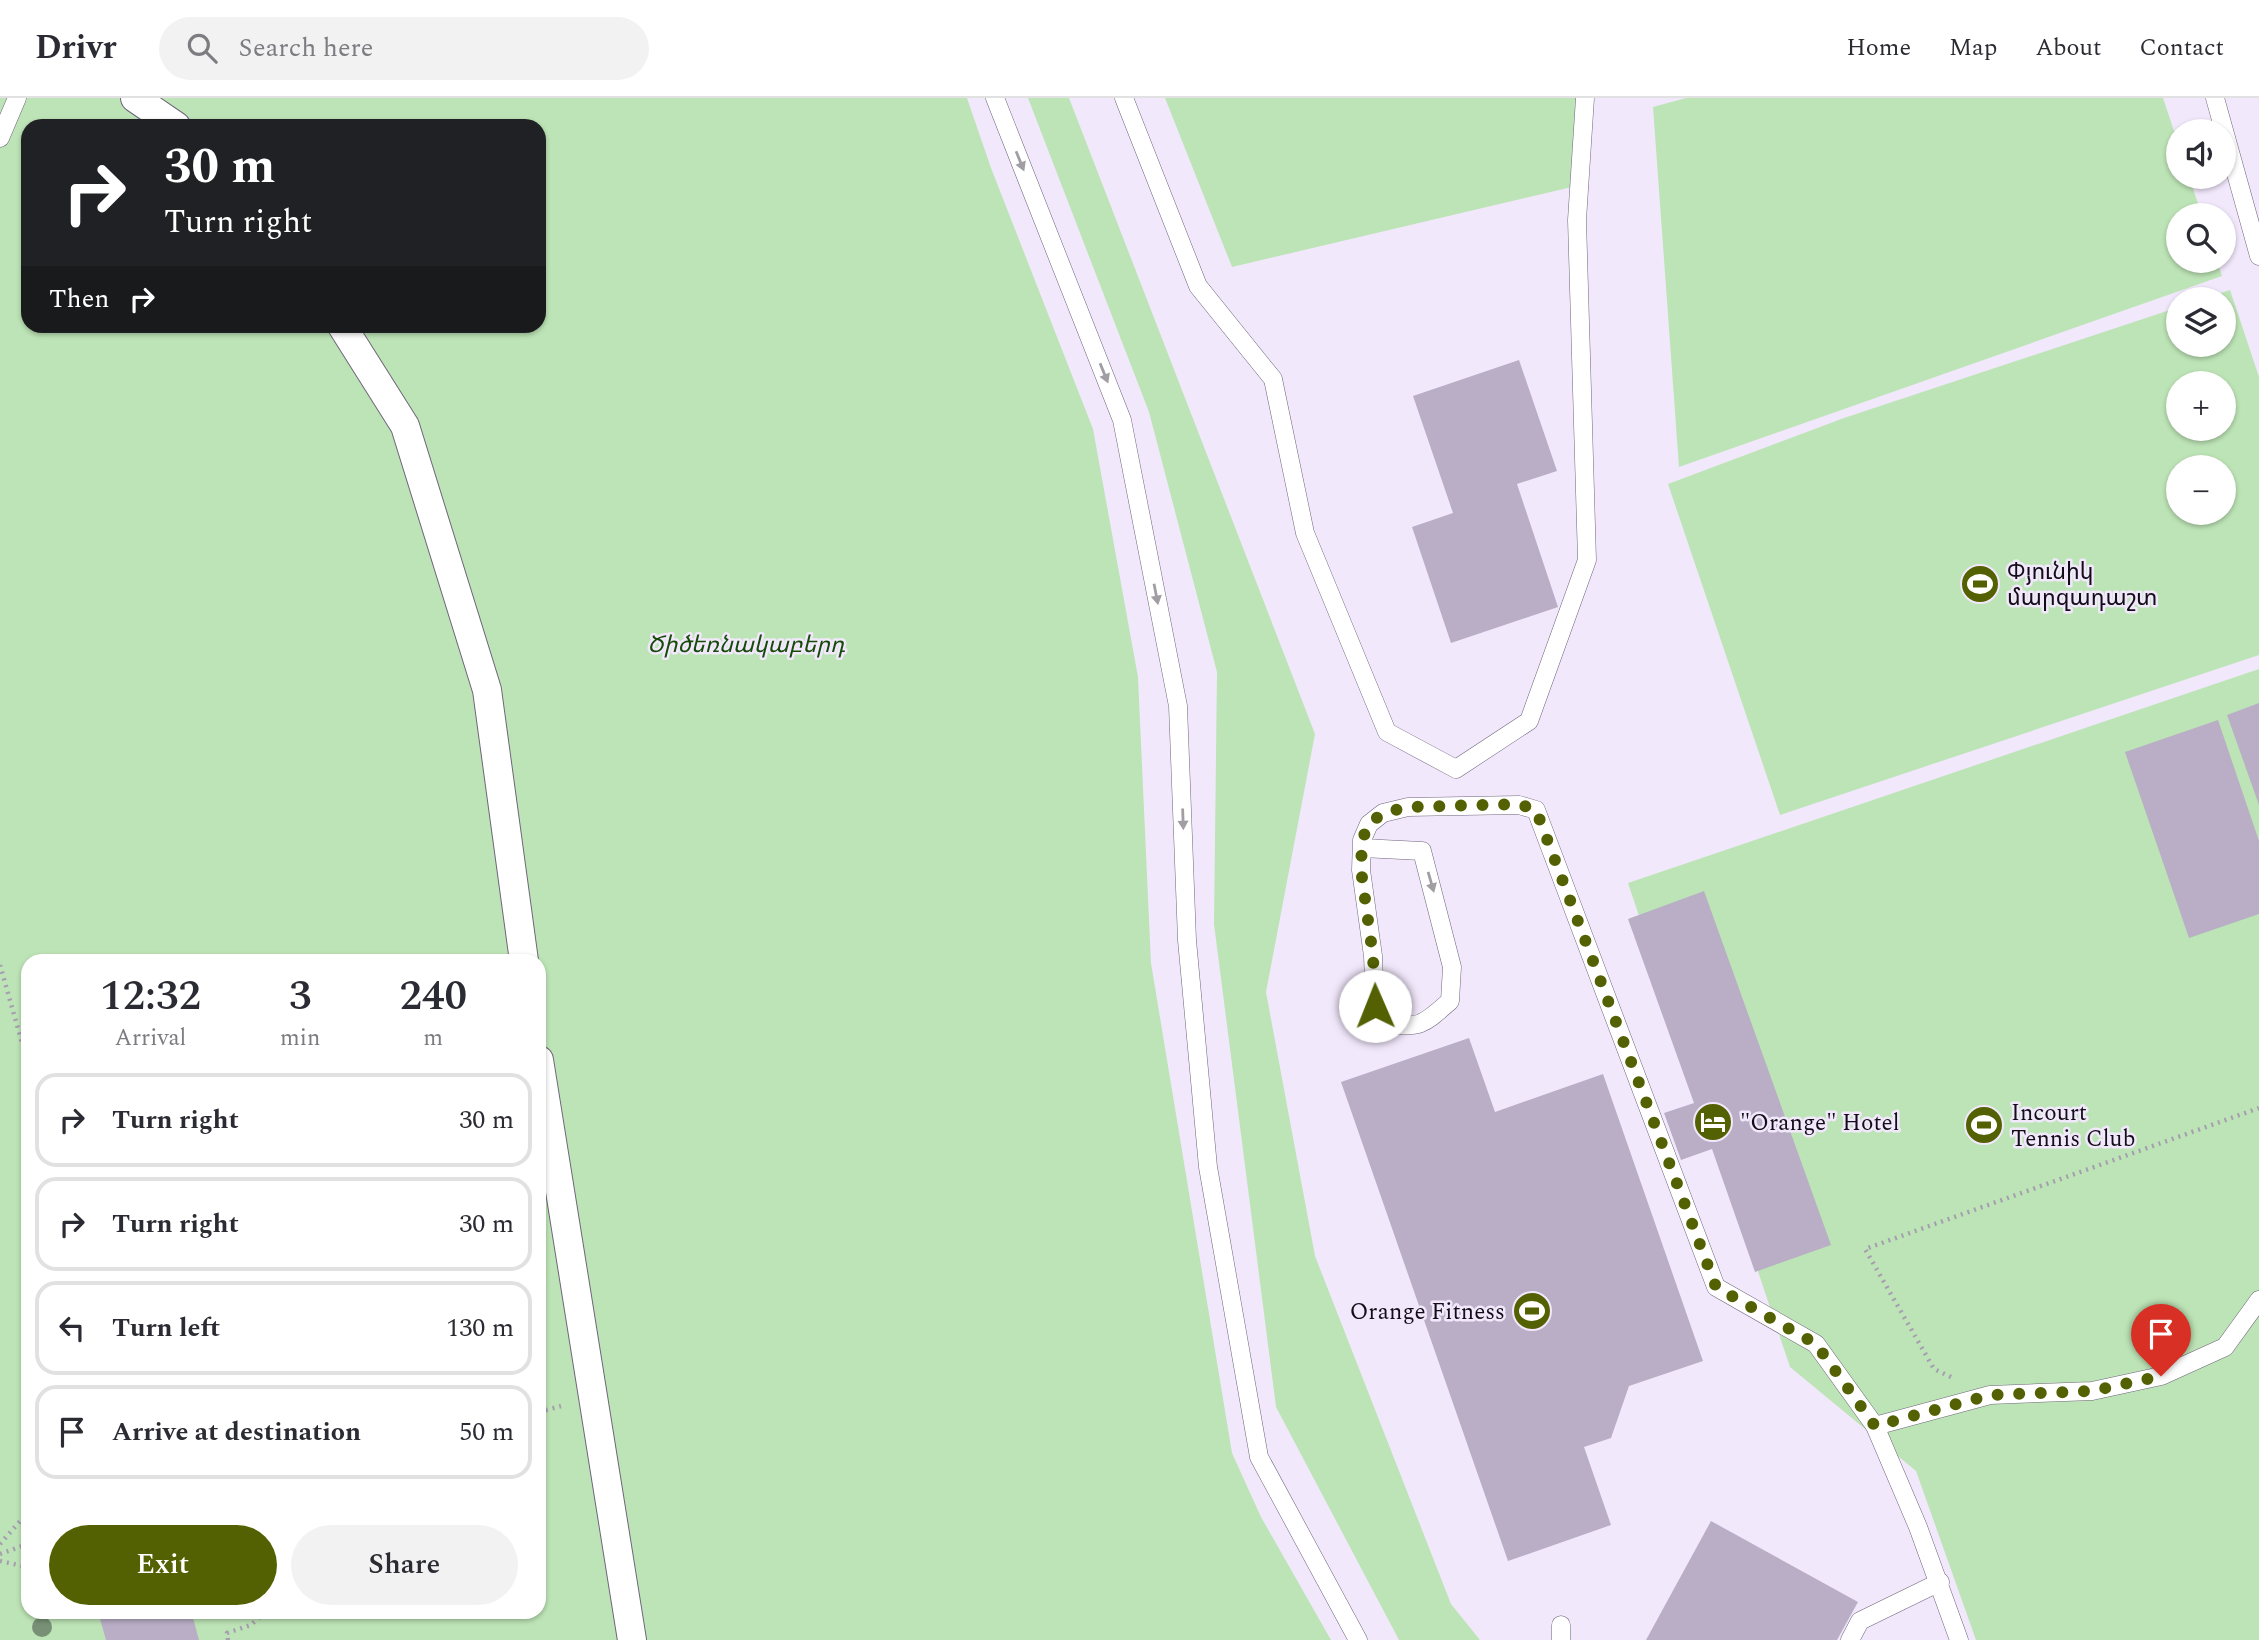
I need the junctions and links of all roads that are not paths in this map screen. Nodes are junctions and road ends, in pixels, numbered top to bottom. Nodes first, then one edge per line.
1 (17, 98) edge
2 (135, 98) edge
3 (995, 98) edge
4 (1124, 98) edge
5 (1585, 98) edge
6 (2215, 98) edge
7 (166, 119) edge
8 (0, 138) edge
9 (2259, 256) edge
10 (346, 333) edge
11 (1362, 848) junction
12 (523, 954) edge
13 (546, 1104) edge
14 (2259, 1300) edge
15 (1875, 1426) junction
16 (1940, 1582) junction
17 (632, 1640) edge
18 (1358, 1640) edge
19 (1850, 1640) edge
20 (1959, 1640) edge

1 - 8 lane
2 - 7 street
3 -> 18 lane
4 - 5 lane
6 - 9 lane
10 - 12 street
11 -> 11 lane
11 - 15 lane
13 - 17 street
14 - 15 lane
15 - 16 lane
16 - 19 lane
16 - 20 lane

